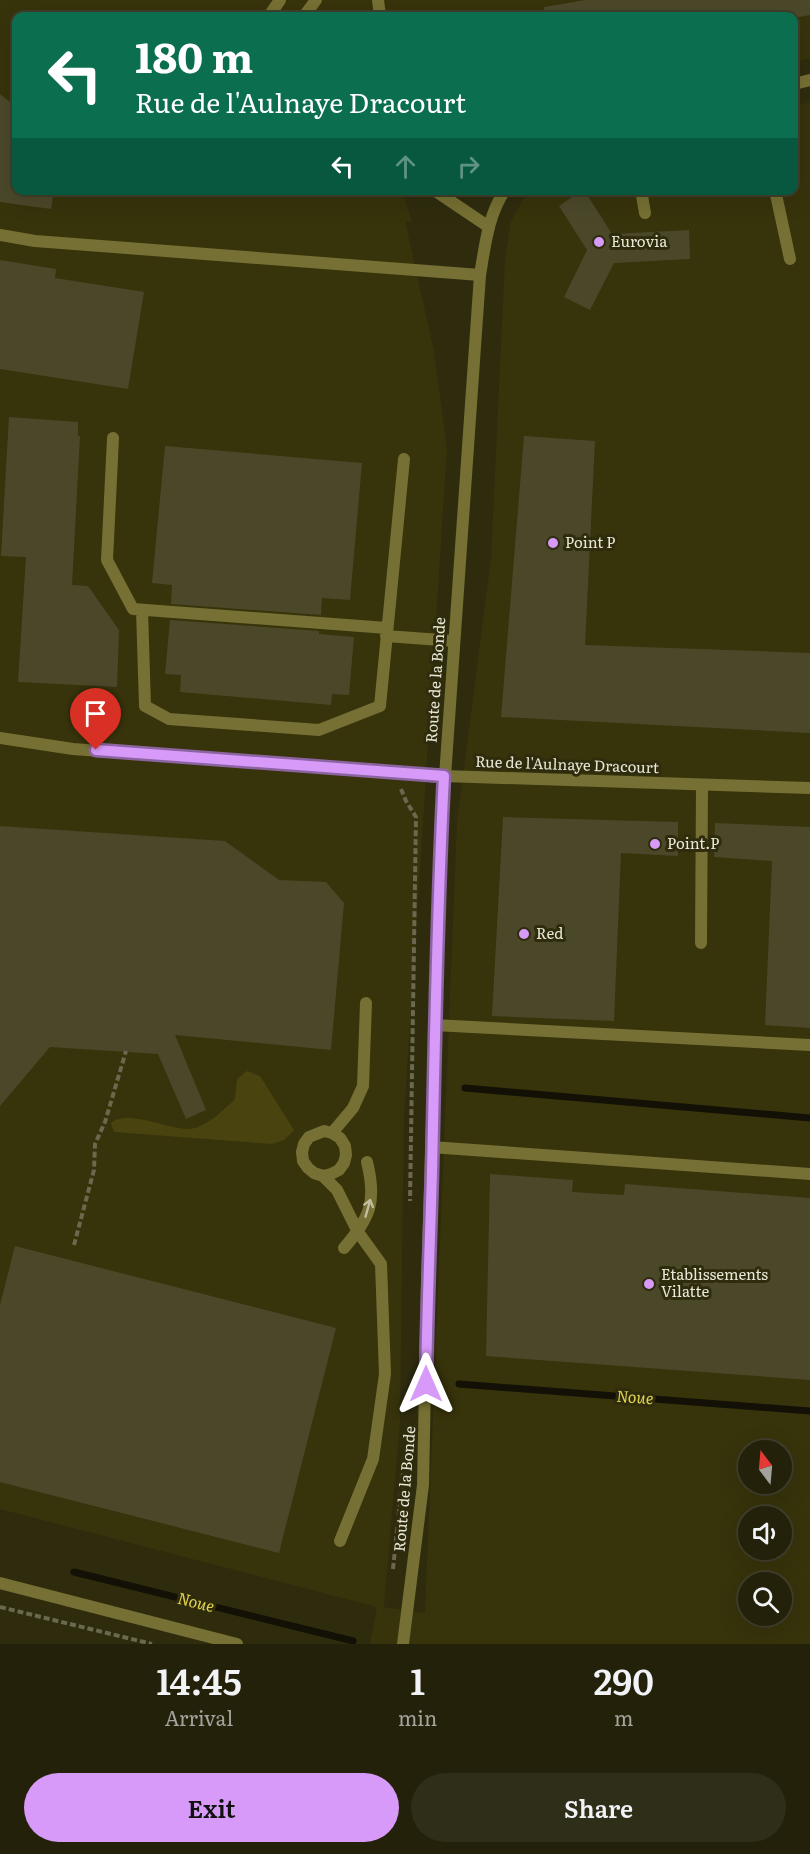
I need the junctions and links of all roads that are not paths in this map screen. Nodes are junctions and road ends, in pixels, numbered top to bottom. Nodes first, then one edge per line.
1 (441, 195) edge
2 (502, 195) edge
3 (642, 195) edge
4 (776, 195) edge
5 (645, 213) dead end
6 (489, 227) junction
7 (0, 235) edge
8 (790, 259) dead end
9 (480, 275) junction
10 (113, 438) dead end
11 (404, 459) dead end
12 (142, 610) junction
13 (387, 632) junction
14 (454, 641) junction
15 (0, 738) edge
16 (444, 776) junction
17 (702, 785) junction
18 (810, 788) edge
19 (701, 943) dead end
20 (366, 1003) dead end
21 (434, 1025) junction
22 (810, 1045) edge
23 (332, 1133) junction
24 (431, 1147) junction
25 (367, 1162) dead end
26 (810, 1174) edge
27 (323, 1176) junction
28 (358, 1232) junction
29 (344, 1248) dead end
30 (340, 1541) dead end
31 (0, 1583) edge
32 (237, 1644) edge
33 (404, 1644) edge

1 - 6 street
2 - 6 street, Route de la Bonde
3 - 5 street
4 - 8 street
6 - 9 street, Route de la Bonde
7 - 9 street
9 - 14 street, Route de la Bonde
10 - 12 street
11 - 13 street
12 - 13 street
12 - 13 street
13 - 14 street
14 - 16 street, Route de la Bonde
15 - 16 street, Rue de l'Aulnaye Dracourt
16 - 17 street, Rue de l'Aulnaye Dracourt
16 - 21 street, Route de la Bonde
17 - 18 street, Rue de l'Aulnaye Dracourt
17 - 19 street
20 - 23 street
21 - 22 street
21 - 24 street, Route de la Bonde
23 - 27 street
23 - 27 street
24 - 26 street
24 - 33 street, Route de la Bonde
28 -> 25 street
27 - 28 street
28 - 29 street
28 - 30 street
31 - 32 street

